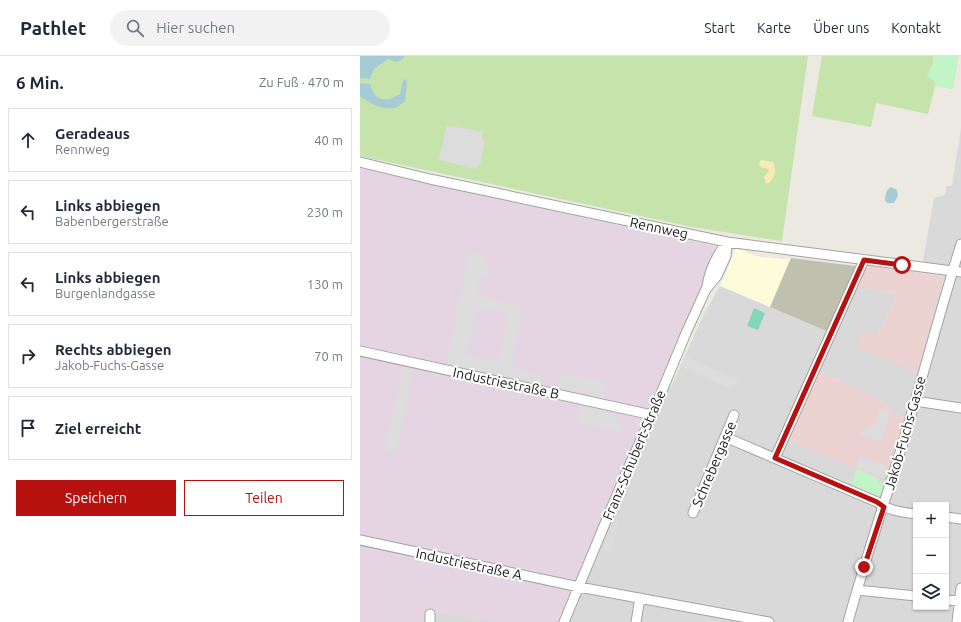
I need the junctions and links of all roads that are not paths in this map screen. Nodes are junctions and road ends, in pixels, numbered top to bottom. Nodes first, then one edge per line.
1 (360, 162) edge
2 (727, 242) junction
3 (961, 244) edge
4 (864, 260) junction
5 (957, 272) edge
6 (360, 351) edge
7 (916, 401) junction
8 (961, 408) edge
9 (652, 415) junction
10 (734, 415) dead end
11 (725, 437) junction
12 (775, 458) junction
13 (884, 507) junction
14 (693, 513) dead end
15 (913, 514) edge
16 (949, 518) edge
17 (961, 519) edge
18 (360, 540) edge
19 (579, 587) junction
20 (961, 588) edge
21 (857, 590) junction
22 (913, 596) edge
23 (640, 598) junction
24 (949, 600) edge
25 (960, 601) edge
26 (564, 622) edge
27 (636, 622) edge
28 (769, 622) edge
29 (848, 622) edge
30 (957, 622) edge

1 - 2 street, Rennweg
2 - 4 street, Rennweg
2 - 9 street, Franz-Schubert-Straße
3 - 5 street, Jakob-Fuchs-Gasse
4 - 5 street, Rennweg
4 - 12 street
5 - 7 street, Jakob-Fuchs-Gasse
6 - 9 street, Industriestraße B
7 - 8 street
7 - 13 street, Jakob-Fuchs-Gasse
9 - 19 street, Franz-Schubert-Straße
10 - 11 street, Schrebergasse
11 - 12 street
11 - 14 street, Schrebergasse
12 - 13 street
13 - 15 street
13 - 21 street, Jakob-Fuchs-Gasse
16 - 17 street
18 - 19 street, Industriestraße A
19 - 23 street, Industriestraße A
19 - 26 street, Franz-Schubert-Straße
20 - 25 street
21 - 22 street
21 - 29 street, Jakob-Fuchs-Gasse
23 - 27 street
23 - 28 street, Industriestraße A
24 - 25 street
25 - 30 street

